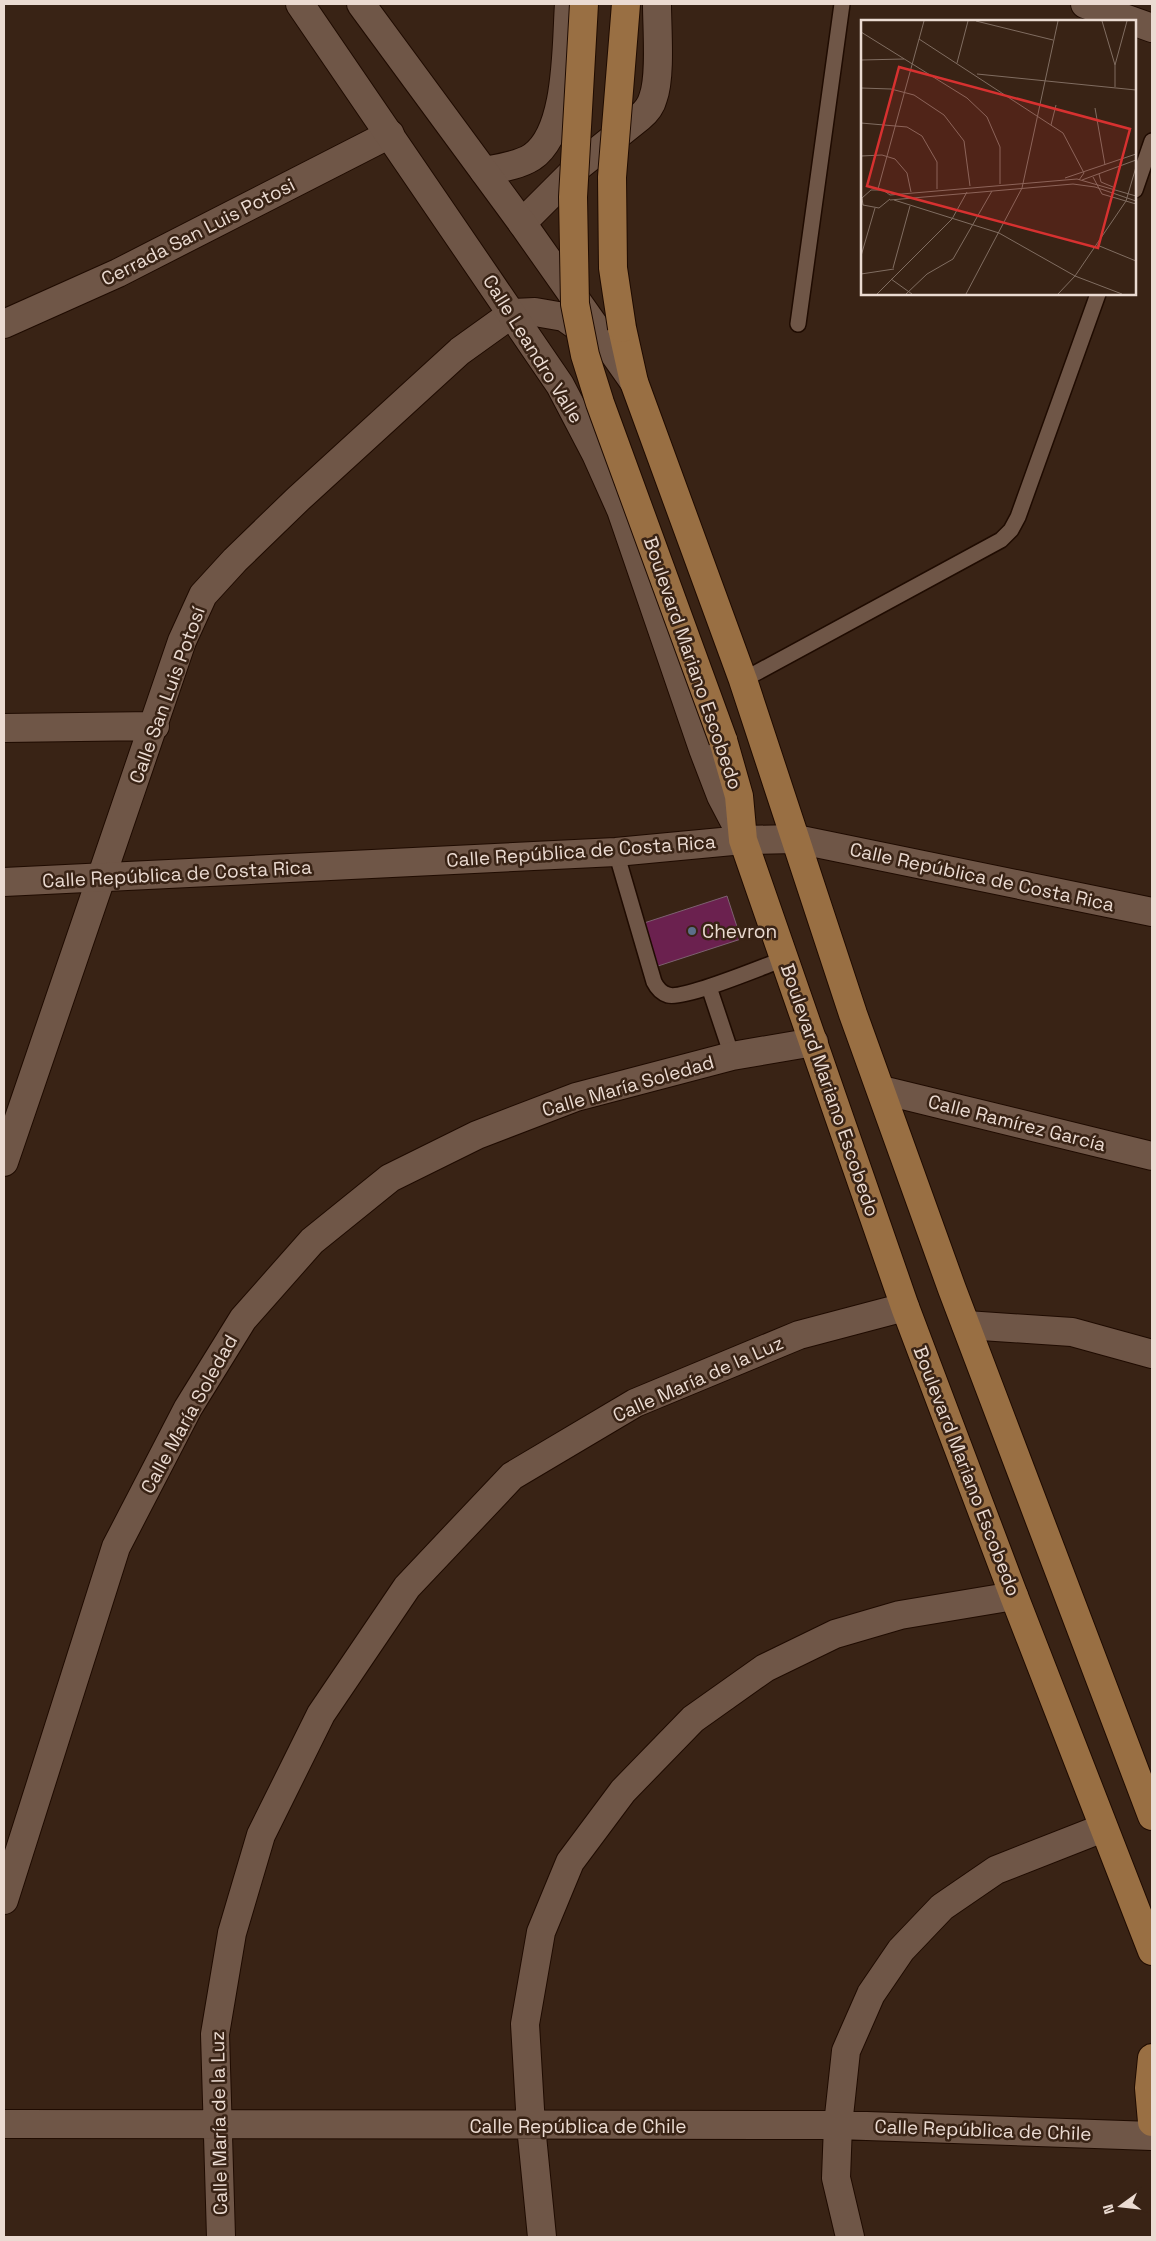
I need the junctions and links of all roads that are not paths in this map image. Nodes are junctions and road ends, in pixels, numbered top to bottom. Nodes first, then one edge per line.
1 (300, 4) edge
2 (361, 4) edge
3 (569, 4) edge
4 (584, 4) edge
5 (626, 4) edge
6 (657, 4) edge
7 (842, 4) edge
8 (1085, 4) edge
9 (1140, 17) edge
10 (390, 134) junction
11 (1152, 141) edge
12 (484, 172) junction
13 (1136, 187) edge
14 (522, 223) junction
15 (1098, 295) edge
16 (512, 313) junction
17 (4, 324) edge
18 (798, 324) dead end
19 (634, 382) junction
20 (743, 680) junction
21 (155, 726) junction
22 (4, 728) edge
23 (796, 839) junction
24 (743, 840) junction
25 (616, 852) junction
26 (102, 878) junction
27 (4, 882) edge
28 (1152, 912) edge
29 (784, 959) junction
30 (709, 987) junction
31 (814, 1042) junction
32 (732, 1056) junction
33 (882, 1090) junction
34 (1152, 1156) edge
35 (4, 1162) edge
36 (904, 1307) junction
37 (966, 1324) junction
38 (1152, 1354) edge
39 (1014, 1596) junction
40 (1152, 1816) edge
41 (1103, 1828) junction
42 (4, 1900) edge
43 (1152, 1951) edge
44 (1152, 2058) edge
45 (1152, 2122) edge
46 (4, 2124) edge
47 (838, 2125) junction
48 (217, 2126) junction
49 (531, 2126) junction
50 (1152, 2136) edge
51 (221, 2237) edge
52 (542, 2237) edge
53 (850, 2237) edge

1 - 10 street, Calle Leandro Valle
2 - 12 street
3 - 12 street
4 - 24 main road, Boulevard Mariano Escobedo, bridge
5 - 19 main road, Boulevard Mariano Escobedo, bridge
6 - 14 street
7 - 18 lane
8 - 9 street
10 - 16 street, Calle Leandro Valle
10 - 17 street, Cerrada San Luis Potosi
11 - 13 lane
12 - 14 street
14 - 19 street
15 - 20 lane
16 - 19 street
16 - 21 street, Calle San Luis Potosí
16 - 24 street, Calle Leandro Valle
19 - 20 main road, Boulevard Mariano Escobedo
20 - 23 main road, Boulevard Mariano Escobedo
21 - 22 street
21 - 26 street, Calle San Luis Potosí
23 - 24 street, Calle República de Costa Rica
23 - 28 street, Calle República de Costa Rica
23 - 33 main road, Boulevard Mariano Escobedo
24 - 25 street, Calle República de Costa Rica
24 - 29 main road, Boulevard Mariano Escobedo
25 - 26 street, Calle República de Costa Rica
25 - 30 lane
26 - 27 street, Calle República de Costa Rica
26 - 35 street, Calle San Luis Potosí
29 - 30 lane
29 - 31 main road, Boulevard Mariano Escobedo
30 - 32 lane
31 - 32 street, Calle María Soledad
31 - 36 main road, Boulevard Mariano Escobedo
32 - 42 street, Calle María Soledad
33 - 34 street, Calle Ramírez García
33 - 37 main road, Boulevard Mariano Escobedo
36 - 39 main road, Boulevard Mariano Escobedo
36 - 48 street, Calle María de la Luz
37 - 38 street
37 - 40 main road, Boulevard Mariano Escobedo
39 - 41 main road, Boulevard Mariano Escobedo
39 - 49 street
41 - 43 main road, Boulevard Mariano Escobedo
41 - 47 street
44 - 45 main road
46 - 48 street, Calle República de Chile
47 - 49 street, Calle República de Chile
47 - 50 street, Calle República de Chile
47 - 53 street
48 - 49 street, Calle República de Chile
48 - 51 street, Calle María de la Luz
49 - 52 street

